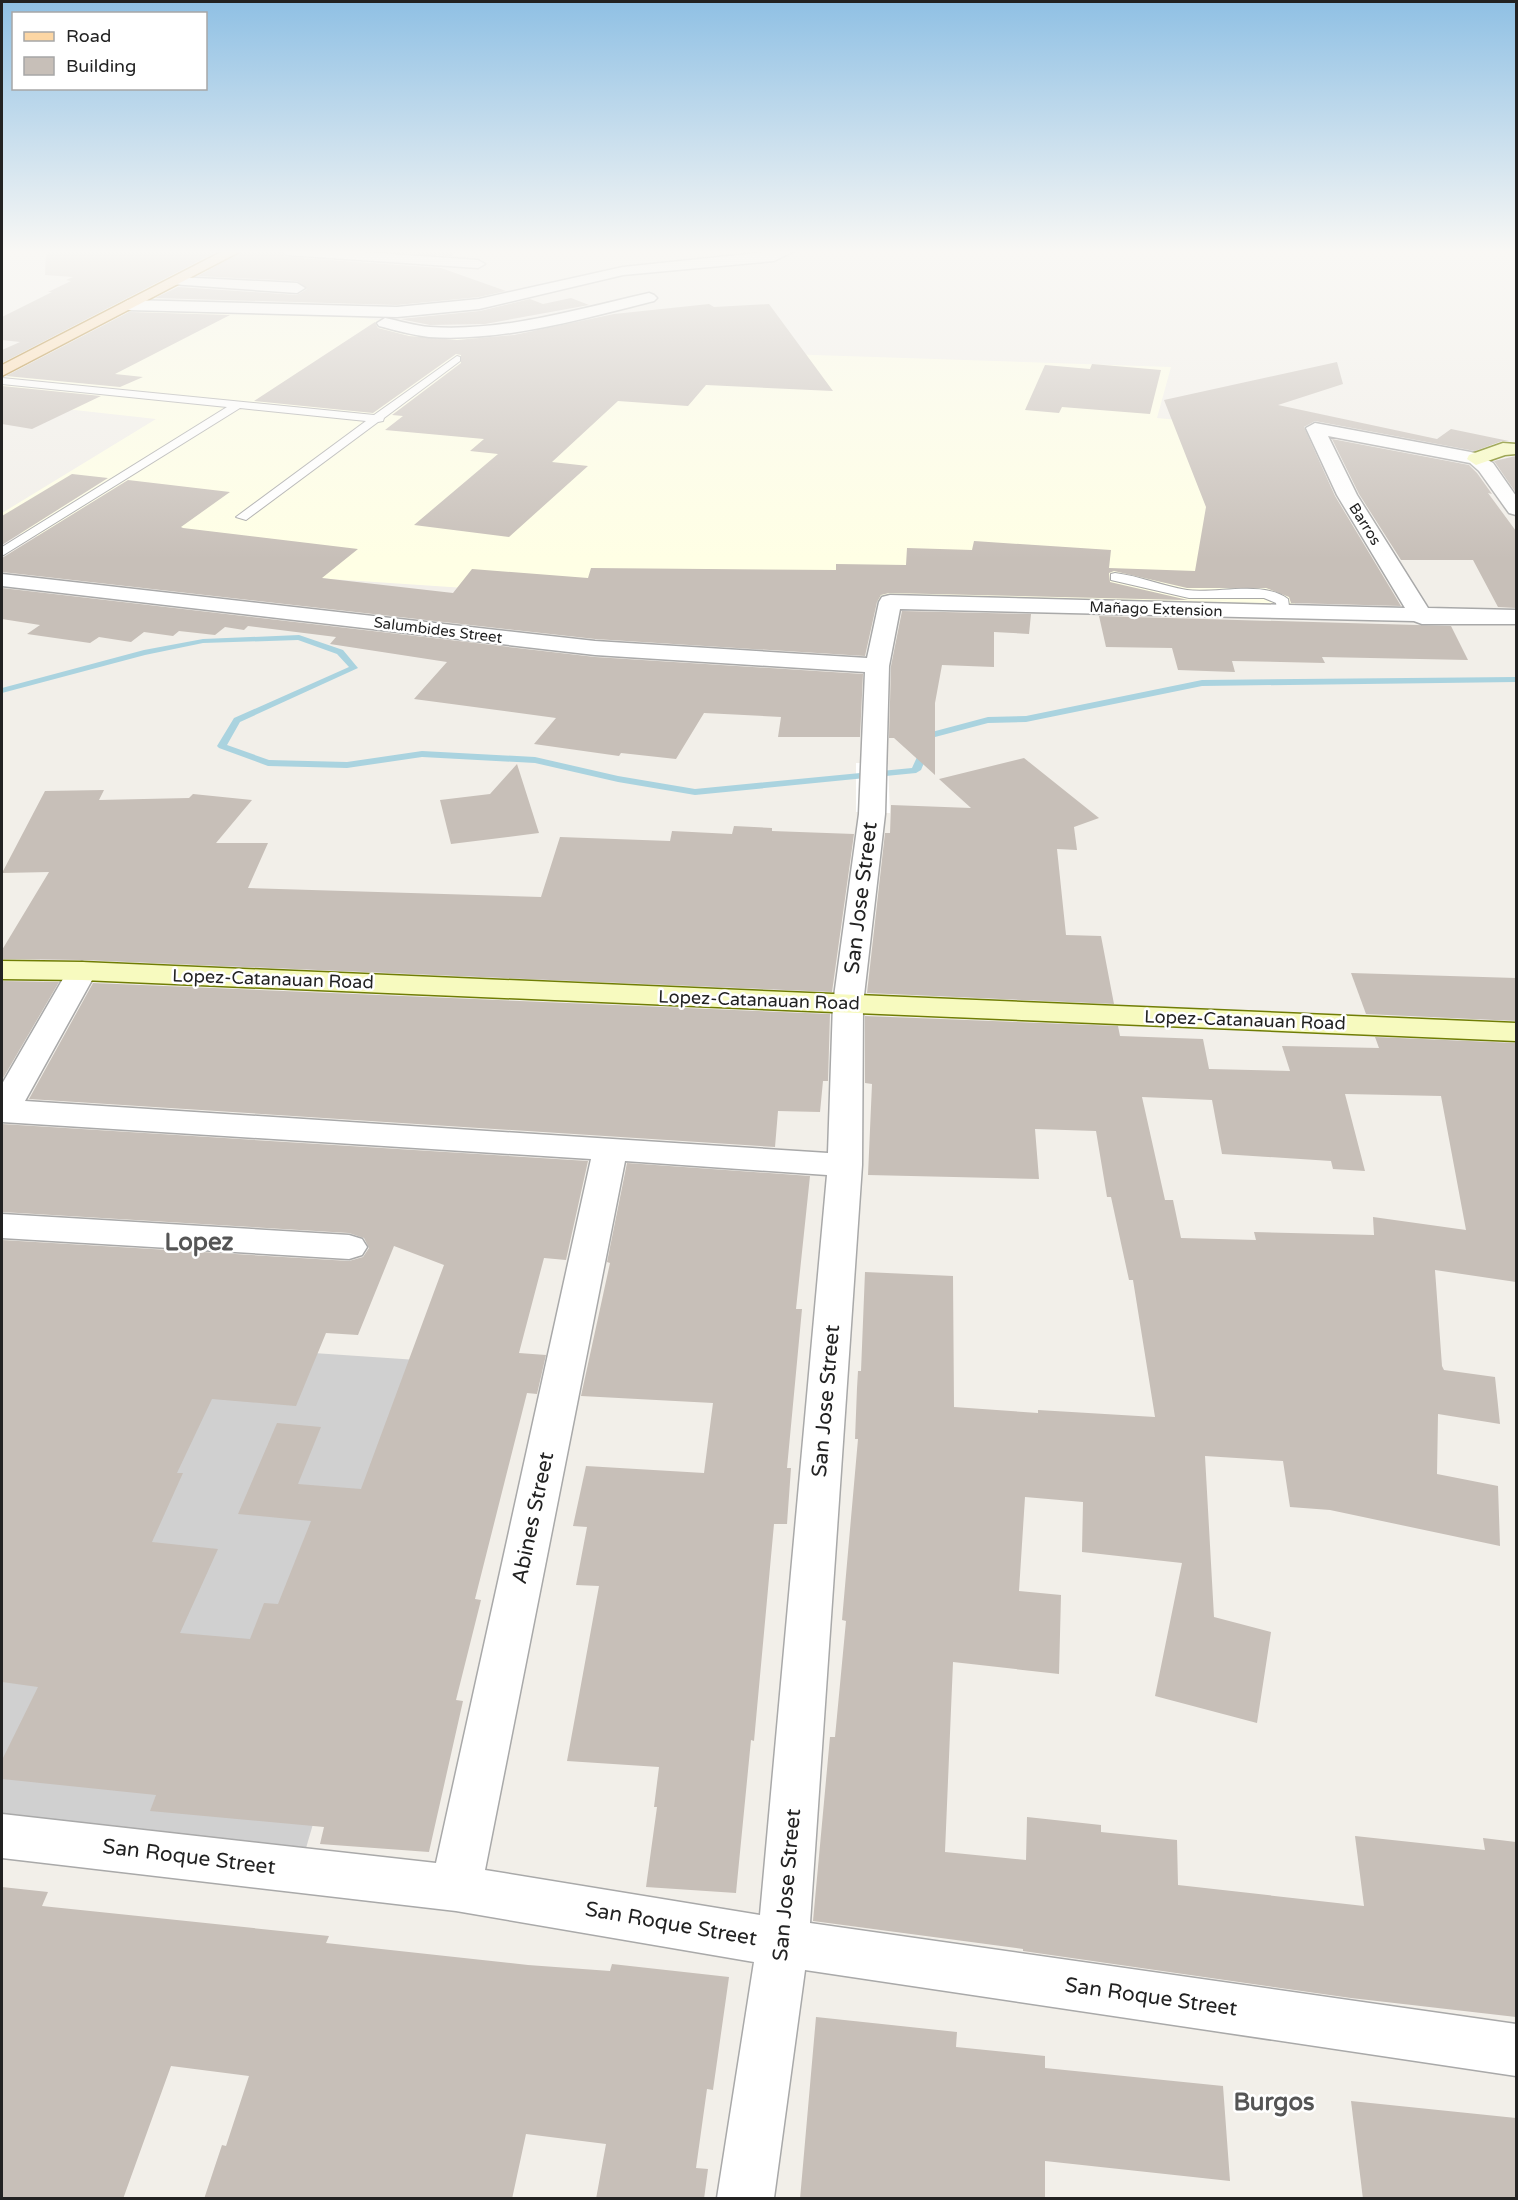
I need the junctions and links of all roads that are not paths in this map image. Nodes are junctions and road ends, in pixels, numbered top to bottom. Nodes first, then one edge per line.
1 (34, 354) edge
2 (457, 359) dead end
3 (2, 370) edge
4 (2, 381) edge
5 (239, 405) junction
6 (379, 419) junction
7 (1516, 449) edge
8 (1476, 459) junction
9 (1516, 509) edge
10 (242, 517) dead end
11 (2, 552) edge
12 (1115, 577) dead end
13 (2, 580) edge
14 (890, 602) joint
15 (1283, 613) junction
16 (1422, 617) junction
17 (1516, 617) edge
18 (877, 666) junction
19 (2, 970) edge
20 (82, 971) junction
21 (848, 1004) junction
22 (1516, 1032) edge
23 (2, 1111) edge
24 (610, 1149) junction
25 (845, 1165) junction
26 (2, 1226) edge
27 (350, 1247) dead end
28 (2, 1836) edge
29 (456, 1888) junction
30 (783, 1943) junction
31 (1516, 2050) edge
32 (745, 2199) edge

1 - 3 main road
2 - 6 lane
4 - 5 lane
5 - 6 lane
5 - 11 lane
6 - 10 lane
7 - 8 main road
8 - 9 street
8 - 16 street, Barros
12 - 15 lane
13 - 18 street, Salumbides Street
14 - 15 street, Mañago Extension
14 - 18 street, San Jose Street
15 - 16 street, Mañago Extension
16 - 17 street, Mañago Extension
18 - 21 street, San Jose Street
19 - 20 main road, Lopez-Catanauan Road
20 - 21 main road, Lopez-Catanauan Road
20 - 23 street
21 - 22 main road, Lopez-Catanauan Road
21 - 25 street, San Jose Street
23 - 24 street
24 - 25 street
24 - 29 street, Abines Street
25 - 30 street, San Jose Street
26 - 27 street
28 - 29 street, San Roque Street
29 - 30 street, San Roque Street
30 - 31 street, San Roque Street
30 - 32 street, San Jose Street

